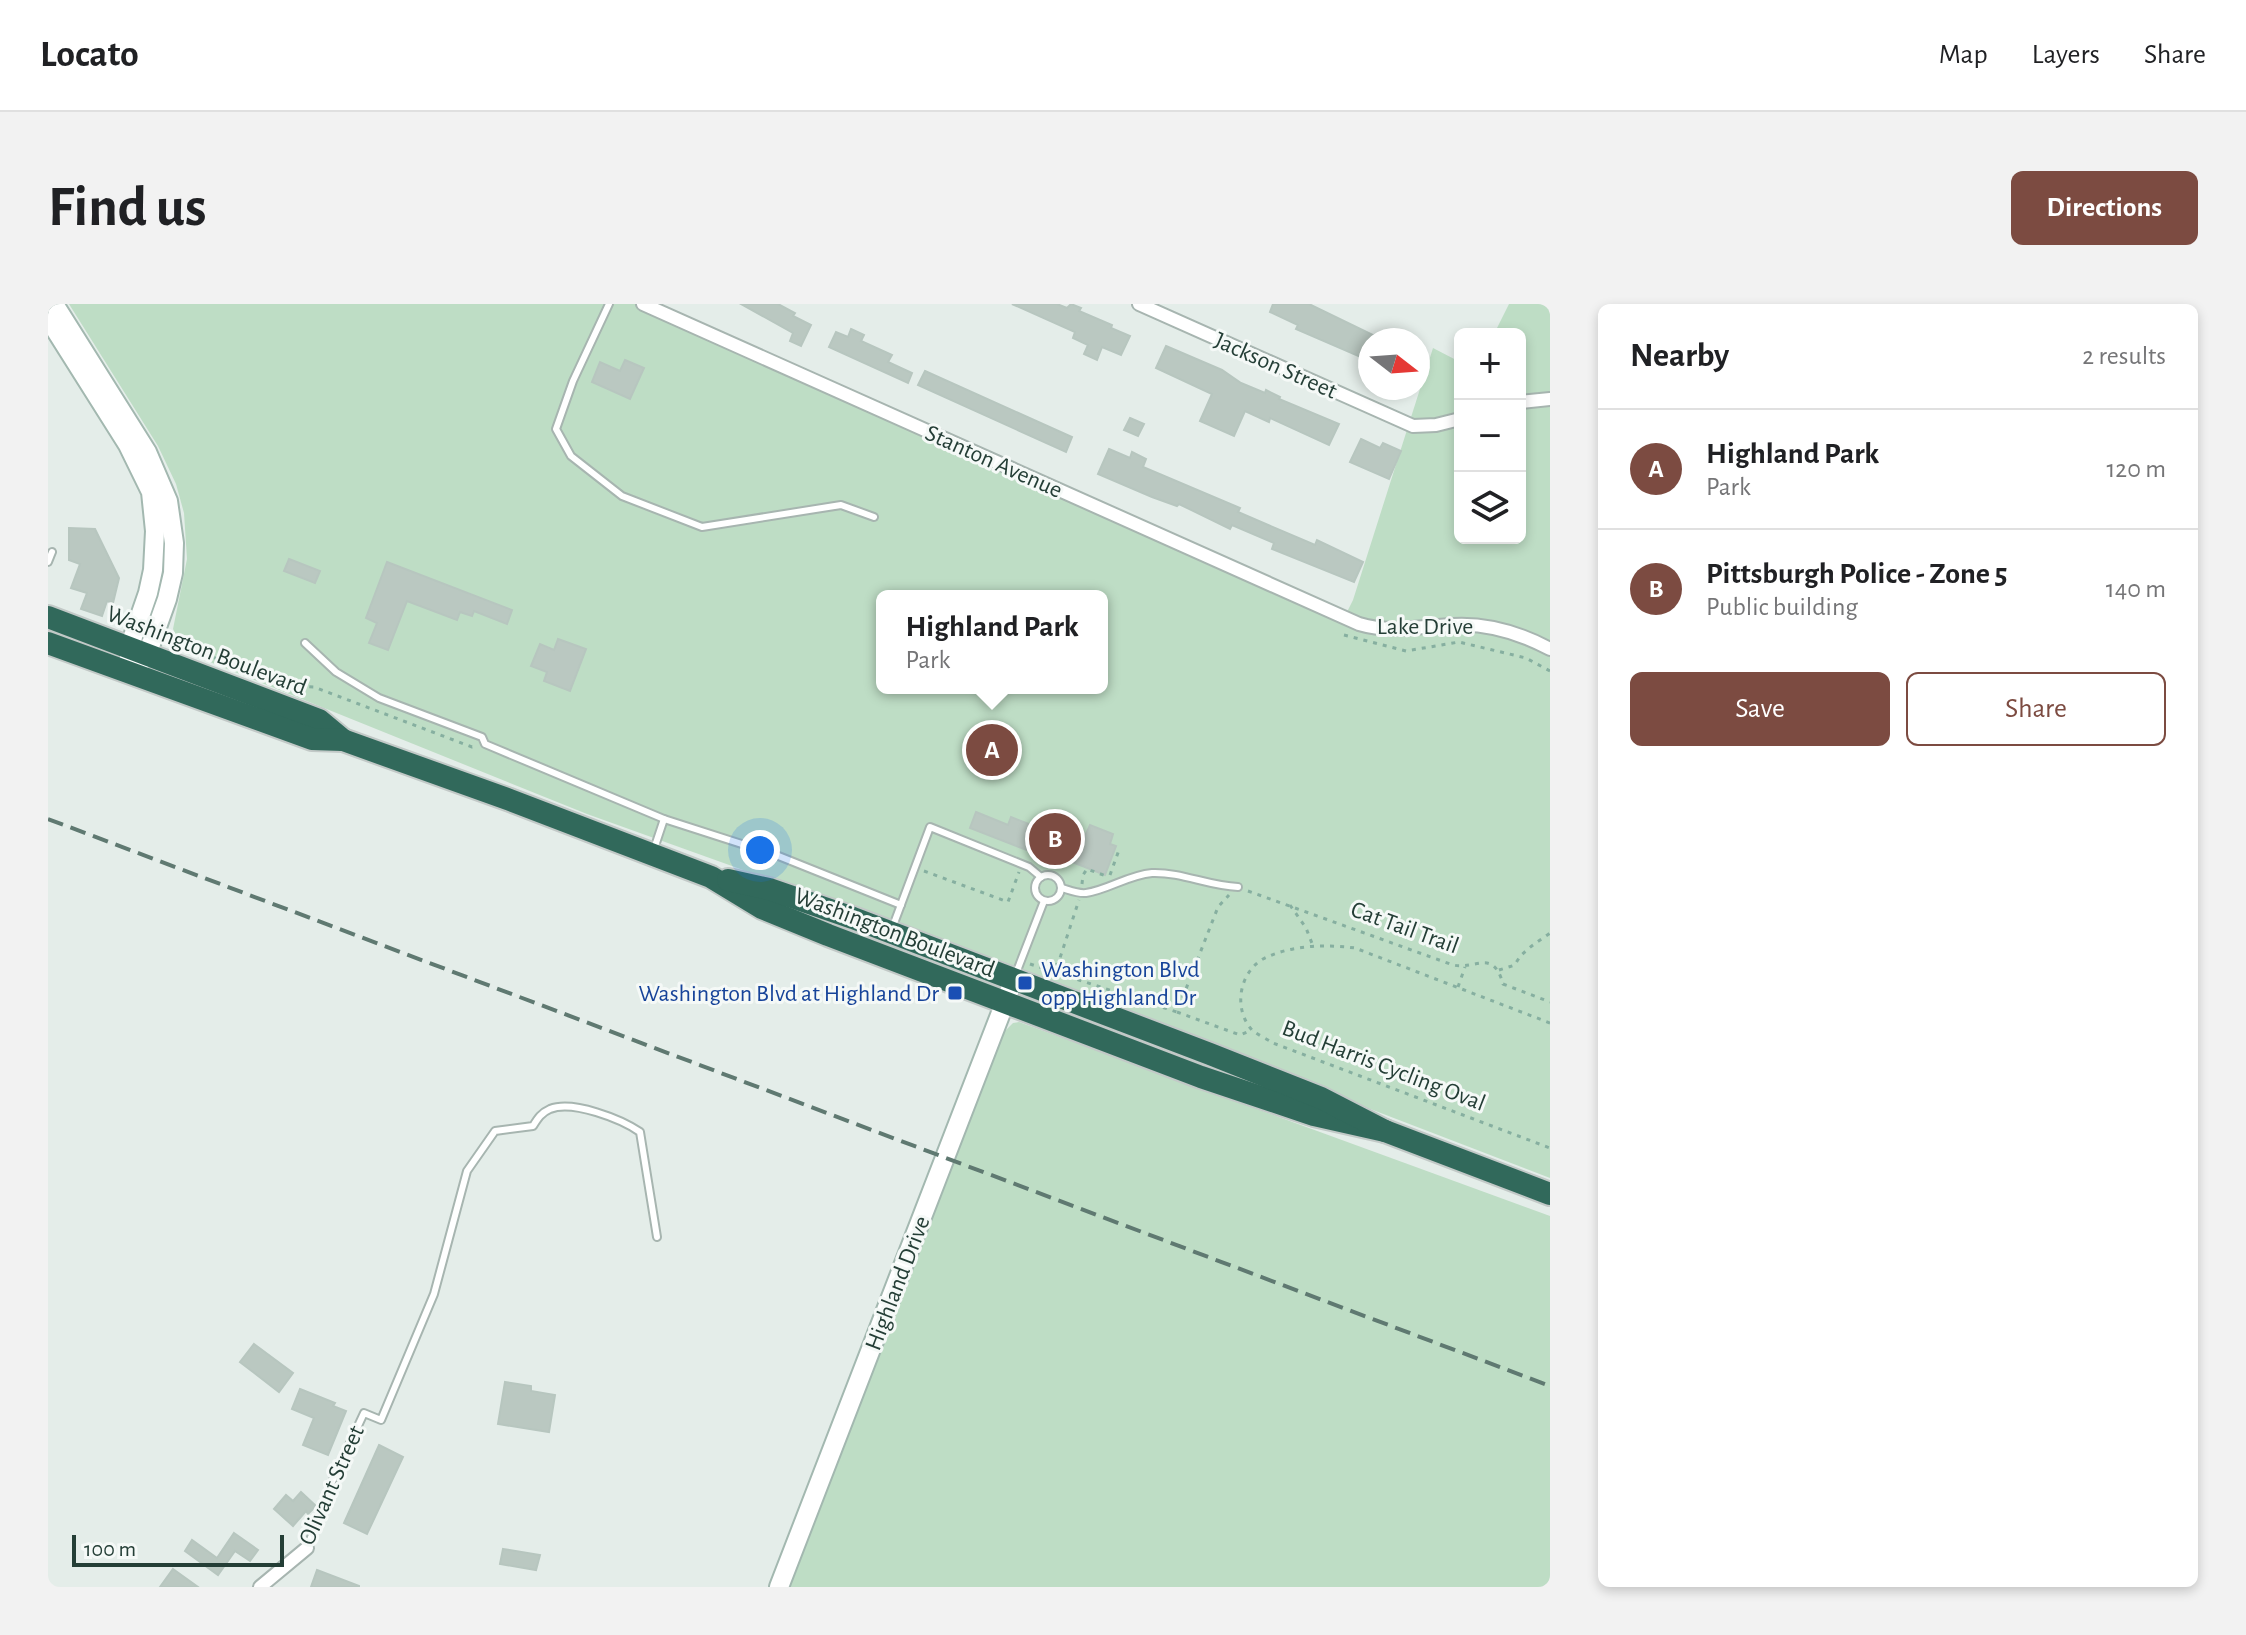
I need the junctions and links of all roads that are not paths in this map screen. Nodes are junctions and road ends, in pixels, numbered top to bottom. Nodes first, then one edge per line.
1 (54, 304) edge
2 (609, 304) edge
3 (643, 304) edge
4 (1139, 304) edge
5 (48, 318) edge
6 (1550, 399) edge
7 (1526, 401) edge
8 (1454, 420) edge
9 (874, 517) dead end
10 (52, 552) dead end
11 (48, 562) edge
12 (48, 617) edge
13 (1345, 618) joint
14 (48, 643) edge
15 (305, 643) dead end
16 (143, 647) junction
17 (1550, 649) edge
18 (130, 674) junction
19 (343, 740) junction
20 (664, 819) junction
21 (652, 855) junction
22 (711, 877) junction
23 (1041, 877) junction
24 (1238, 887) road end
25 (1062, 888) junction
26 (1044, 901) junction
27 (901, 905) junction
28 (891, 933) junction
29 (1017, 970) junction
30 (1005, 1002) junction
31 (1385, 1131) junction
32 (1550, 1194) edge
33 (657, 1237) dead end
34 (307, 1548) joint
35 (261, 1587) edge
36 (779, 1587) edge

1 - 16 main road
2 - 9 lane
3 - 13 street, Stanton Avenue
4 - 8 street, Jackson Street
5 - 16 main road
6 - 7 street
10 - 11 lane
12 - 16 highway, Washington Boulevard
13 - 17 street, Lake Drive
14 - 18 highway, Washington Boulevard
15 - 20 lane
16 - 18 main road
16 - 19 highway, Washington Boulevard
18 - 19 highway, Washington Boulevard
19 - 21 highway, Washington Boulevard
20 - 21 lane
20 - 27 lane
21 - 22 highway, Washington Boulevard
22 - 28 highway, Washington Boulevard
22 - 30 highway, Washington Boulevard
23 - 25 lane
23 - 26 lane
23 - 27 lane
24 - 25 lane
25 - 26 lane
26 - 29 lane
27 - 28 lane
28 - 29 highway, Washington Boulevard
29 - 30 main road, Highland Drive
29 - 31 highway, Washington Boulevard
30 - 31 highway, Washington Boulevard
30 - 36 main road, Highland Drive
31 - 32 highway, Washington Boulevard
33 - 34 lane, Olivant Street
34 - 35 street, Olivant Street

